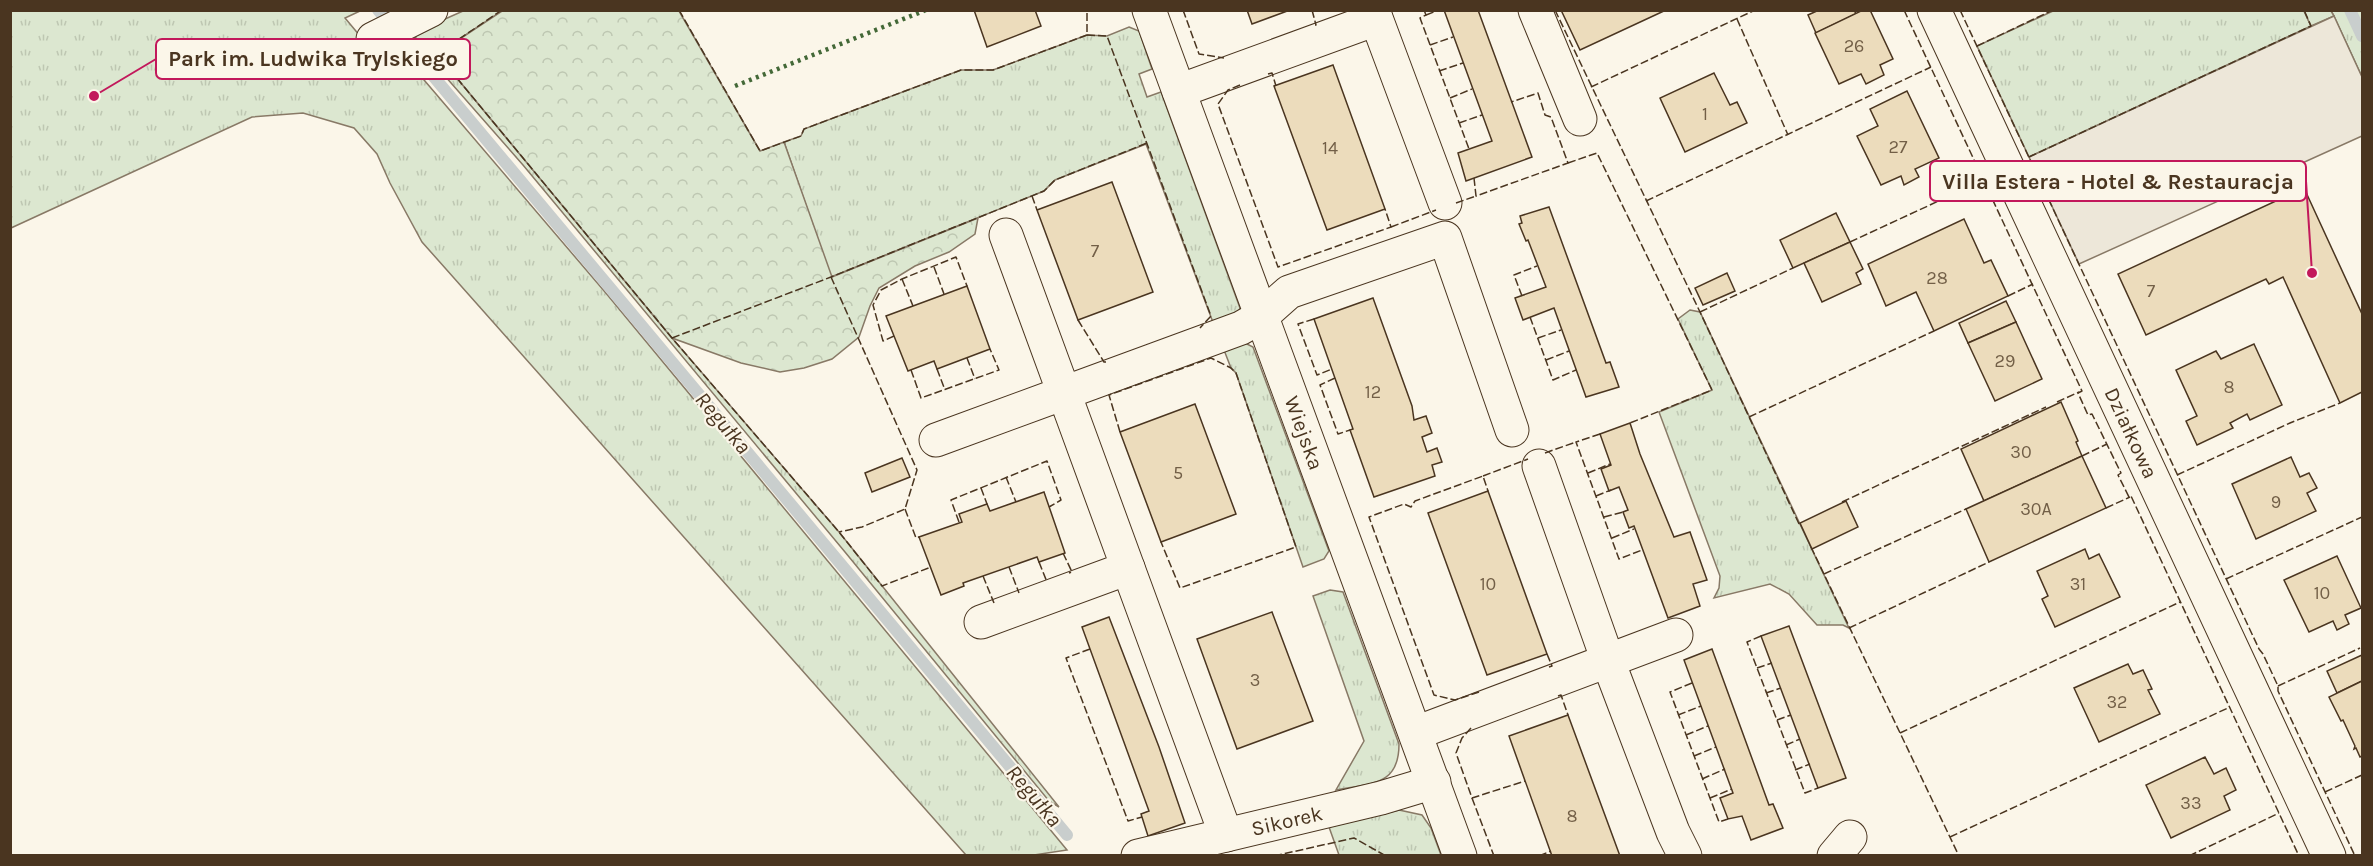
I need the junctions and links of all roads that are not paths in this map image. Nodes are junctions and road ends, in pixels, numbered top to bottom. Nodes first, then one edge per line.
1 (1149, 10) edge
2 (1536, 10) edge
3 (1934, 10) edge
4 (422, 15) edge
5 (1375, 15) edge
6 (374, 39) dead end
7 (1179, 91) junction
8 (1580, 119) dead end
9 (1445, 203) dead end
10 (1006, 236) dead end
11 (1262, 316) junction
12 (1064, 393) junction
13 (1512, 430) dead end
14 (936, 440) dead end
15 (1539, 465) dead end
16 (1128, 568) junction
17 (981, 622) dead end
18 (1676, 635) dead end
19 (1608, 661) junction
20 (1416, 733) junction
21 (1434, 782) junction
22 (1226, 836) junction
23 (1138, 855) edge
24 (1460, 855) edge
25 (1685, 855) edge
26 (2329, 855) edge

1 - 7 street, Wiejska
2 - 8 street
3 - 26 street, Działkowa
4 - 6 street
5 - 7 street
5 - 9 street
7 - 11 street, Wiejska
10 - 12 street
11 - 12 street
11 - 13 street
11 - 20 street, Wiejska
12 - 14 street
12 - 16 street
15 - 19 street
16 - 17 street
16 - 22 street
18 - 19 street
19 - 20 street
19 - 25 street
20 - 21 street, Wiejska
21 - 22 street, Sikorek
21 - 24 street, Wiejska
22 - 23 street, Sikorek

